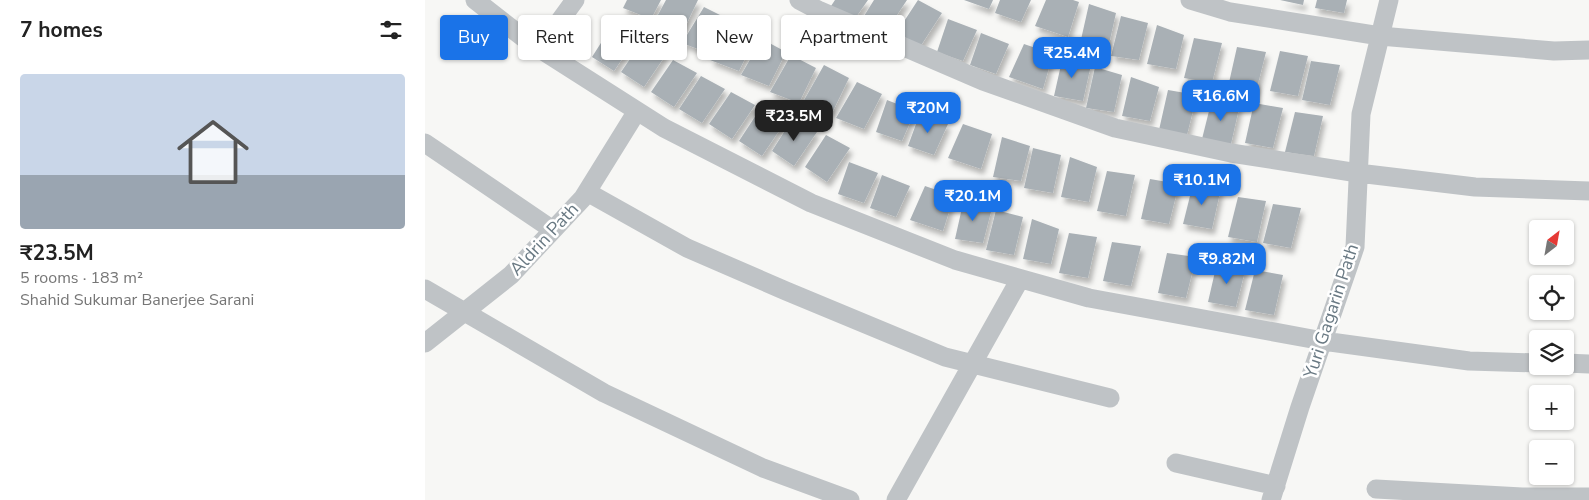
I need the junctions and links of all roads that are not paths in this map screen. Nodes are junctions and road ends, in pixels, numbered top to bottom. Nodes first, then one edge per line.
1 (475, 0) edge
2 (575, 0) edge
3 (799, 0) edge
4 (1190, 0) edge
5 (1389, 0) edge
6 (564, 15) edge
7 (518, 32) edge
8 (1380, 36) junction
9 (1589, 50) edge
10 (558, 60) edge
11 (637, 111) junction
12 (425, 143) edge
13 (1358, 173) junction
14 (1589, 190) edge
15 (587, 192) junction
16 (553, 230) junction
17 (1020, 279) junction
18 (425, 289) edge
19 (465, 312) junction
20 (1323, 341) junction
21 (425, 343) edge
22 (972, 363) junction
23 (1529, 363) edge
24 (1574, 364) edge
25 (1589, 364) edge
26 (1110, 398) dead end
27 (1176, 463) dead end
28 (1376, 489) dead end
29 (1274, 493) edge
30 (1589, 497) edge
31 (850, 500) edge
32 (895, 500) edge

1 - 7 street
2 - 6 street
3 - 13 street
4 - 8 street
5 - 8 street, Yuri Gagarin Path
8 - 9 street
8 - 13 street, Yuri Gagarin Path
10 - 11 street
11 - 15 street, Aldrin Path
11 - 17 street
12 - 16 street
13 - 14 street
13 - 20 street, Yuri Gagarin Path
15 - 16 street, Aldrin Path
15 - 22 street
16 - 19 street, Aldrin Path
17 - 20 street
17 - 22 street
18 - 19 street
19 - 21 street, Aldrin Path
19 - 31 street
20 - 23 street
20 - 29 street, Yuri Gagarin Path
22 - 26 street
22 - 32 street
24 - 25 street
27 - 29 street
28 - 30 street

